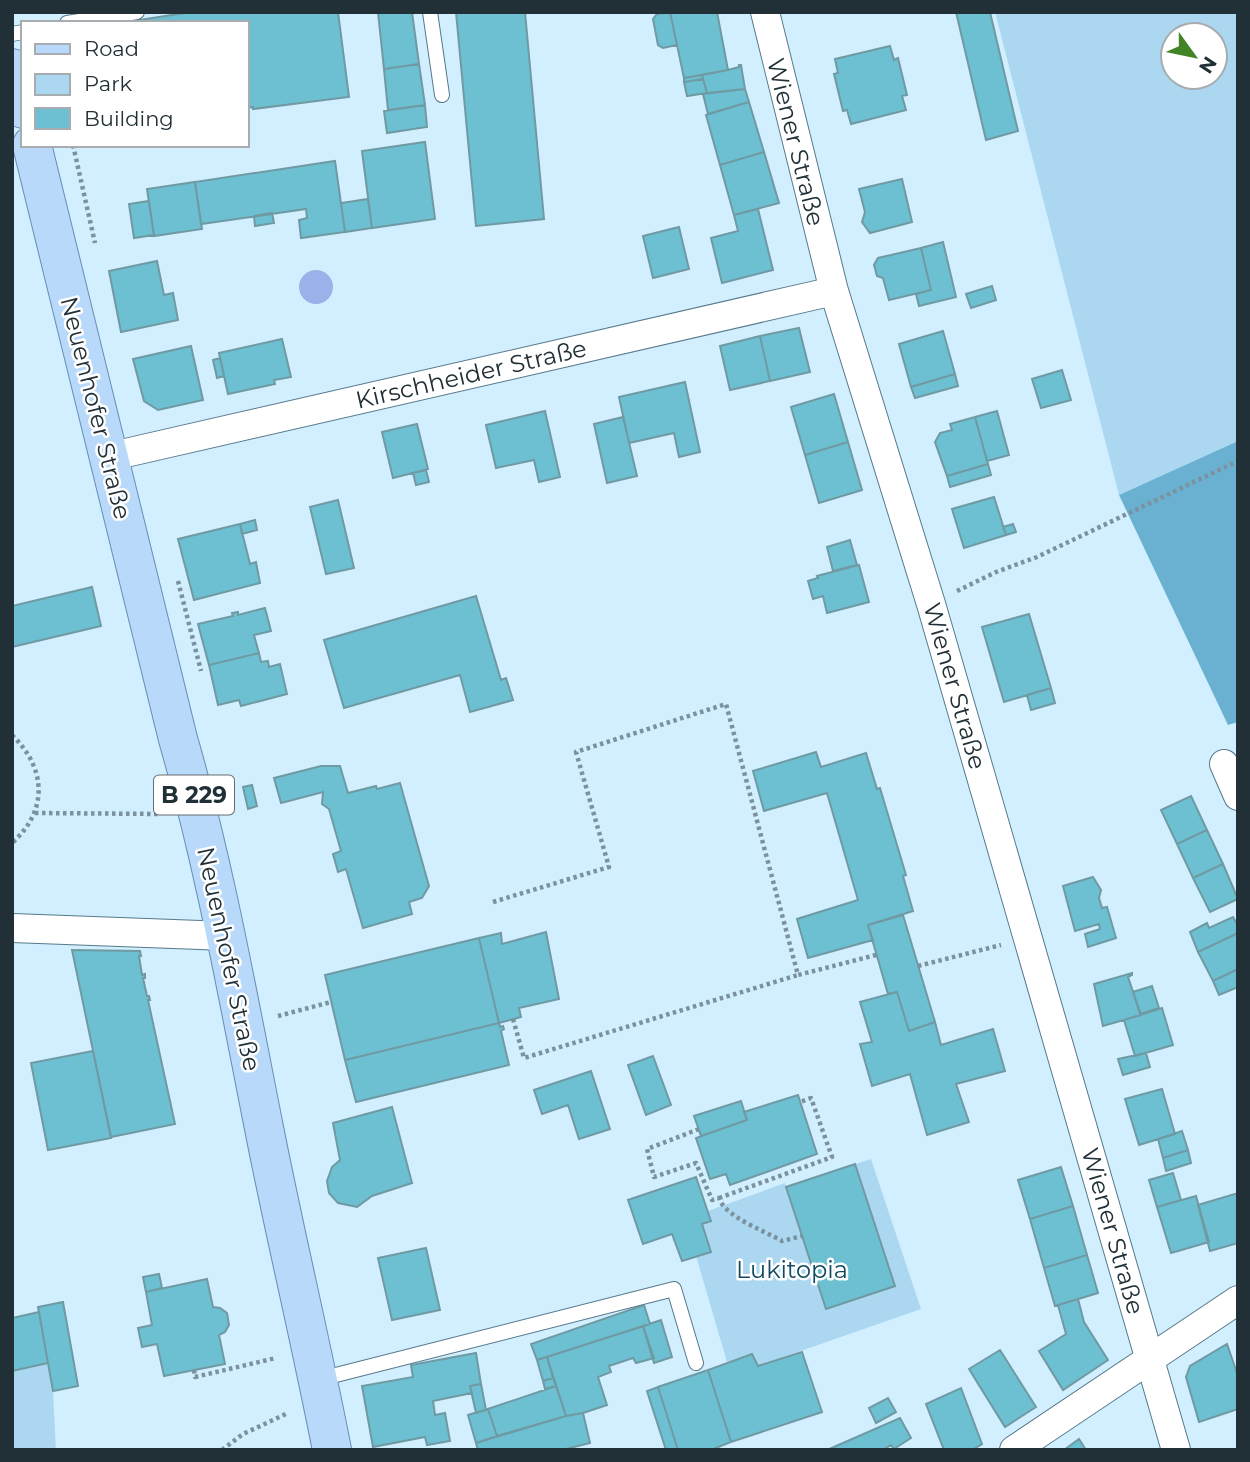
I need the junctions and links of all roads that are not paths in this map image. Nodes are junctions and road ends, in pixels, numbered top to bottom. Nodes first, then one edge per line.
1 (137, 12) edge
2 (430, 12) edge
3 (765, 12) edge
4 (75, 21) edge
5 (13, 70) edge
6 (442, 94) dead end
7 (21, 100) edge
8 (32, 147) edge
9 (834, 291) junction
10 (108, 457) junction
11 (1224, 764) dead end
12 (1238, 796) edge
13 (12, 928) edge
14 (227, 936) junction
15 (1238, 1300) edge
16 (1150, 1359) junction
17 (696, 1363) dead end
18 (318, 1379) junction
19 (332, 1450) edge
20 (1014, 1450) edge
21 (1176, 1450) edge

1 - 4 lane
2 - 6 lane
3 - 9 street, Wiener Straße
5 - 7 main road
8 - 10 main road, Neuenhofer Straße / B 229
9 - 10 street, Kirschheider Straße
9 - 16 street, Wiener Straße
10 - 14 main road, Neuenhofer Straße / B 229
11 - 12 street
13 - 14 street
14 - 18 main road, Neuenhofer Straße / B 229
15 - 16 street
16 - 20 street
16 - 21 street, Wiener Straße
17 - 18 lane
18 - 19 main road, Neuenhofer Straße / B 229

